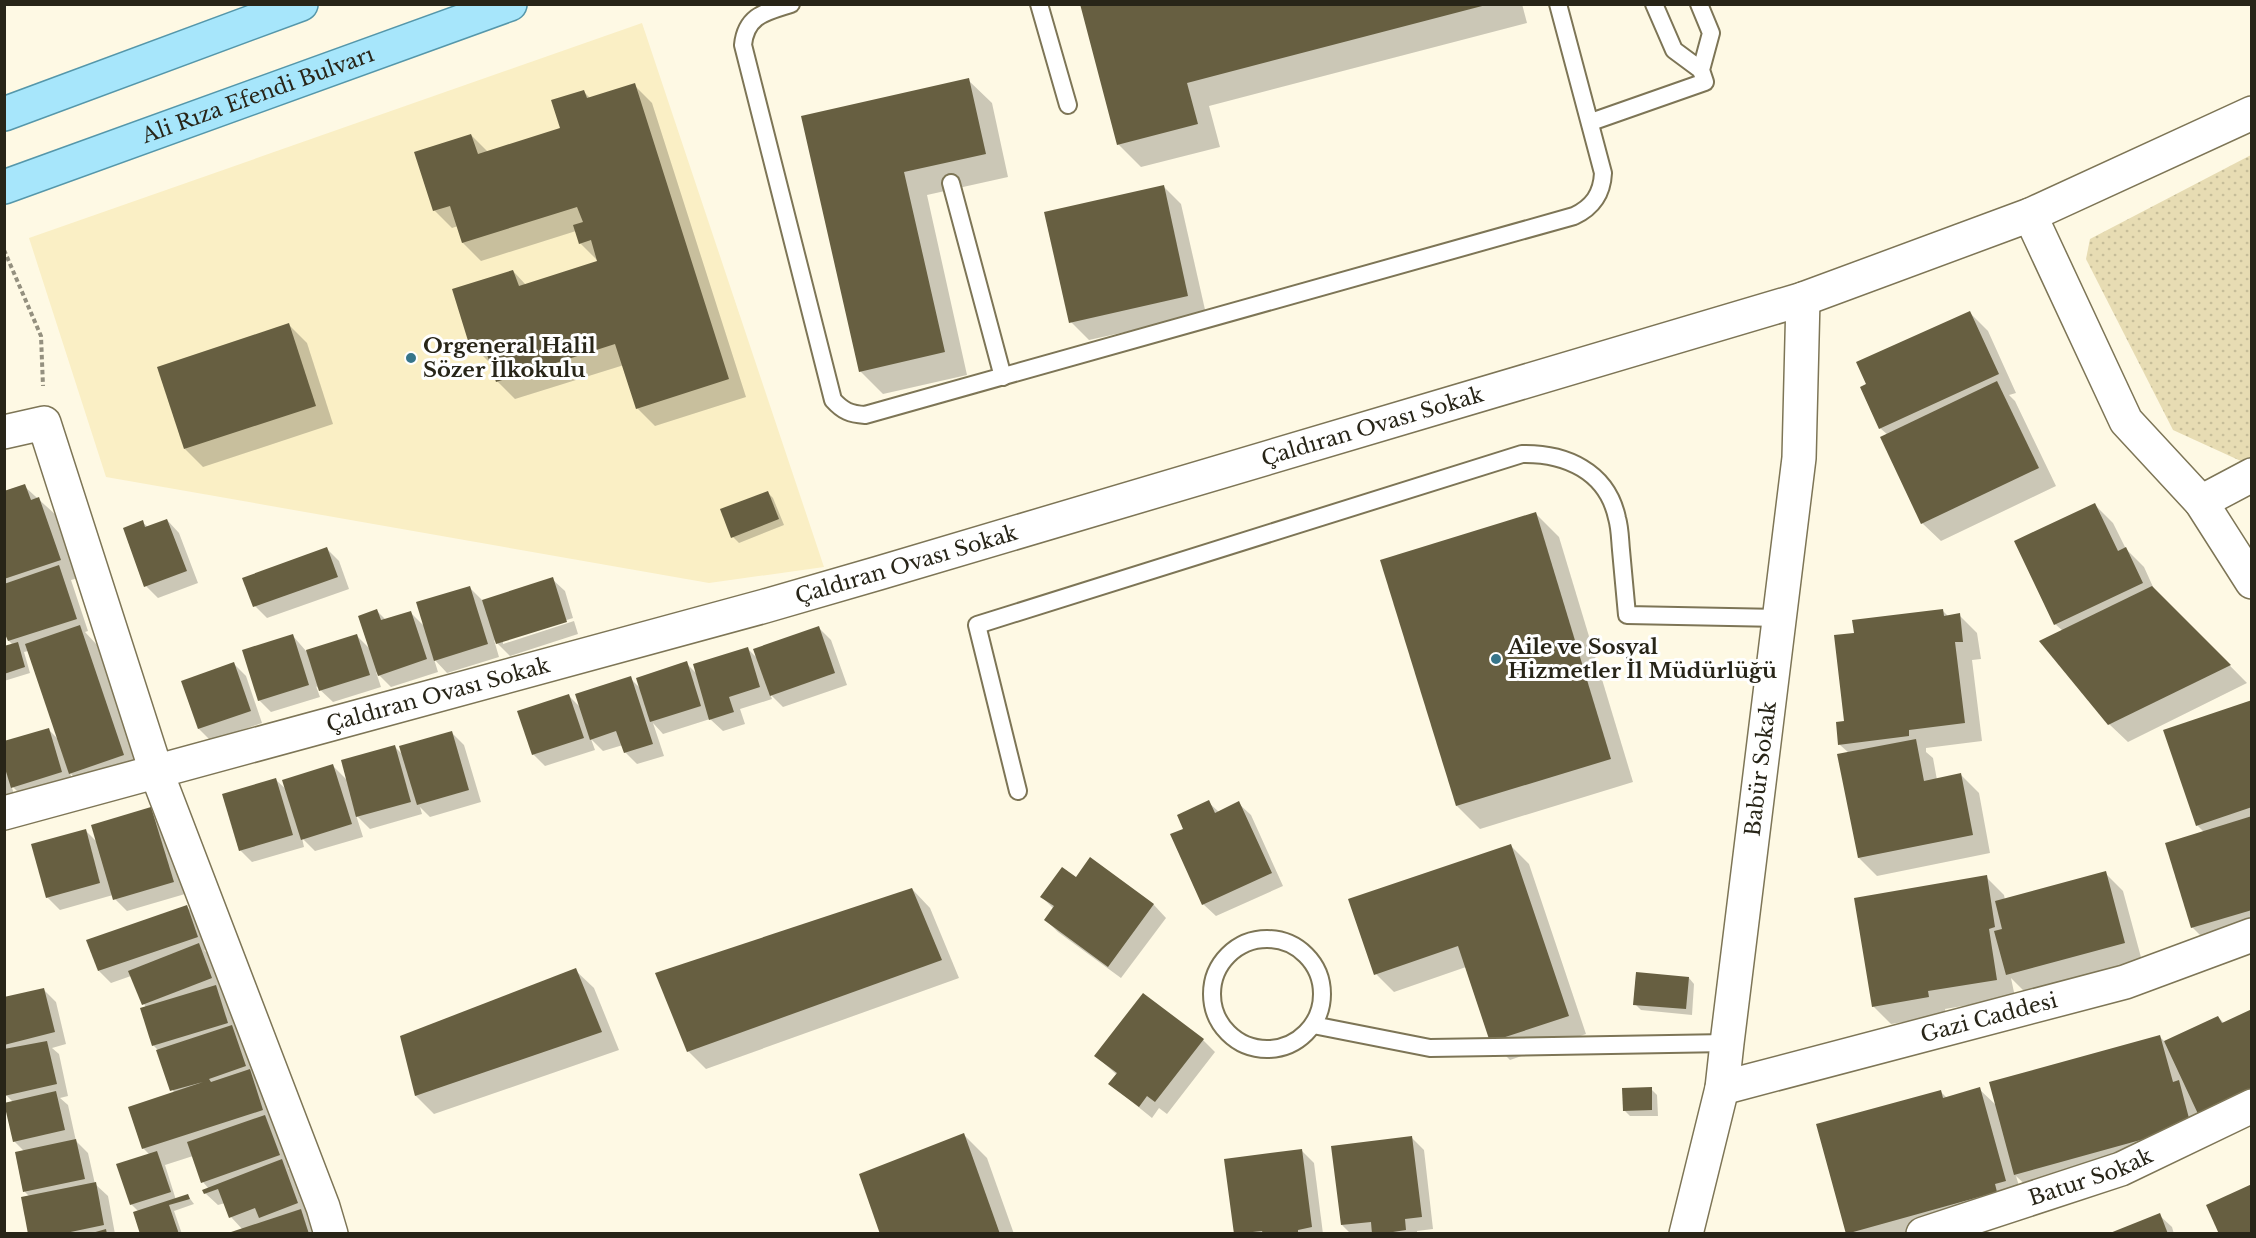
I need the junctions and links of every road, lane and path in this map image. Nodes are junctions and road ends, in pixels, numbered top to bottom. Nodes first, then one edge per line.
1 (301, 4) edge
2 (510, 4) edge
3 (791, 4) edge
4 (1040, 4) edge
5 (1558, 4) edge
6 (1654, 4) edge
7 (1699, 4) edge
8 (1703, 76) junction
9 (1068, 105) dead end
10 (2252, 113) edge
11 (4, 114) edge
12 (1591, 122) junction
13 (951, 183) dead end
14 (4, 187) edge
15 (2030, 215) junction
16 (4, 250) edge
17 (1803, 299) junction
18 (1003, 377) junction
19 (45, 423) junction
20 (4, 432) edge
21 (2252, 476) edge
22 (2200, 502) junction
23 (2252, 582) edge
24 (1780, 618) junction
25 (156, 771) junction
26 (1018, 791) dead end
27 (4, 813) edge
28 (2252, 935) edge
29 (1313, 1026) junction
30 (1727, 1043) junction
31 (1722, 1088) junction
32 (2252, 1106) edge
33 (331, 1233) edge
34 (1686, 1233) edge
35 (1923, 1233) edge

1 - 11 main road
2 - 14 main road, Ali Rıza Efendi Bulvarı
3 - 18 lane
4 - 9 lane
5 - 12 lane
6 - 8 lane
7 - 8 lane
8 - 12 lane
10 - 15 street, Çaldıran Ovası Sokak
12 - 18 lane
13 - 18 lane
15 - 17 street, Çaldıran Ovası Sokak
15 - 22 street
16 - 19 path
17 - 24 street, Babür Sokak
17 - 25 street, Çaldıran Ovası Sokak
19 - 20 street
19 - 25 street
21 - 22 street
22 - 23 street
24 - 26 lane
24 - 30 street, Babür Sokak
25 - 27 street, Çaldıran Ovası Sokak
25 - 33 street
28 - 31 street, Gazi Caddesi
29 - 29 lane
29 - 30 lane
30 - 31 street, Babür Sokak
31 - 34 street, Babür Sokak
32 - 35 street, Batur Sokak

